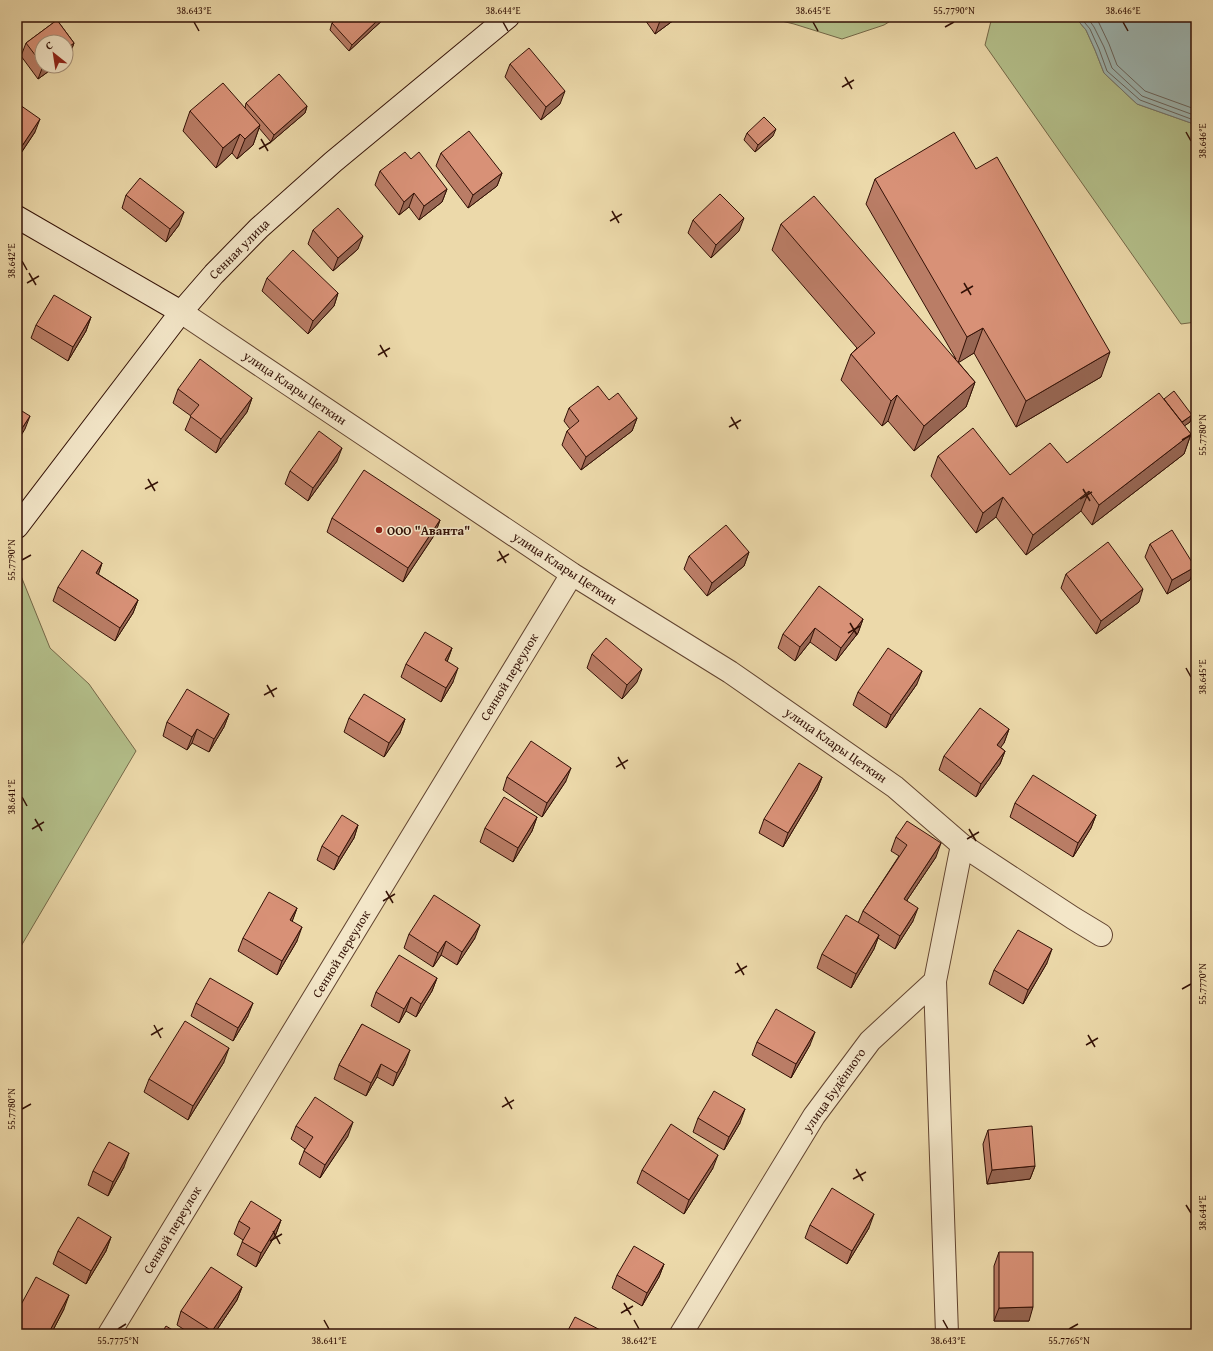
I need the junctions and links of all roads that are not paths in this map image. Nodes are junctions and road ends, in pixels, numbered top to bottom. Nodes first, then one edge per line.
1 (508, 17) edge
2 (17, 217) edge
3 (181, 312) junction
4 (17, 527) edge
5 (572, 574) junction
6 (962, 846) junction
7 (1101, 935) dead end
8 (935, 981) junction
9 (109, 1334) edge
10 (682, 1334) edge
11 (946, 1334) edge

1 - 3 street, Сенная улица
2 - 3 street, улица Клары Цеткин
3 - 4 street, Сенная улица
3 - 5 street, улица Клары Цеткин
5 - 6 street, улица Клары Цеткин
5 - 9 street, Сенной переулок
6 - 7 street, улица Клары Цеткин
6 - 8 street
8 - 10 street, улица Будённого
8 - 11 street

